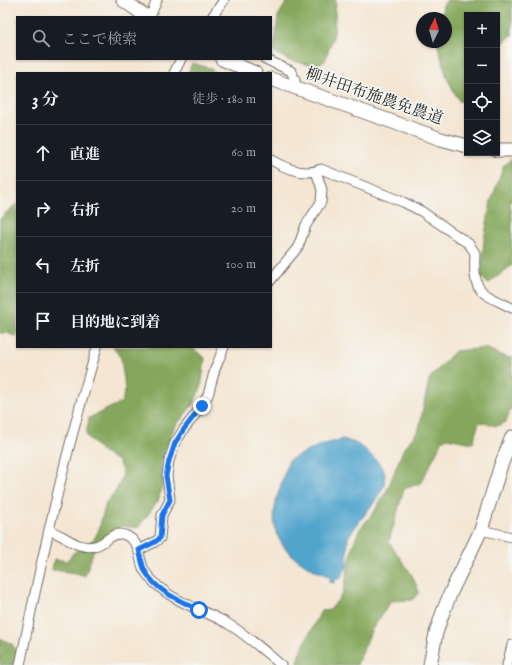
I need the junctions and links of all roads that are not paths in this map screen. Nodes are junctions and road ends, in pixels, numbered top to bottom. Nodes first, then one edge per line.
1 (123, 0) edge
2 (157, 0) edge
3 (224, 0) edge
4 (147, 16) edge
5 (149, 16) edge
6 (213, 16) edge
7 (180, 60) edge
8 (224, 60) edge
9 (267, 60) edge
10 (174, 72) edge
11 (253, 72) edge
12 (272, 79) edge
13 (293, 87) junction
14 (464, 145) edge
15 (500, 150) edge
16 (512, 150) edge
17 (272, 161) edge
18 (316, 171) junction
19 (272, 279) edge
20 (512, 308) edge
21 (97, 348) edge
22 (224, 348) edge
23 (512, 437) edge
24 (480, 530) junction
25 (50, 531) junction
26 (512, 537) edge
27 (139, 550) junction
28 (512, 645) edge
29 (20, 665) edge
30 (281, 665) edge
31 (430, 665) edge
32 (506, 665) edge

1 - 4 street
2 - 5 street
3 - 6 street
7 - 10 street
8 - 11 street
9 - 13 street
12 - 13 street, 柳井田布施農免農道
13 - 14 street, 柳井田布施農免農道
15 - 16 street
17 - 18 street
18 - 19 street
18 - 20 street
21 - 25 street
22 - 27 street
23 - 24 street
24 - 26 street
24 - 31 street
25 - 27 street
25 - 29 street
27 - 30 street
28 - 32 street

